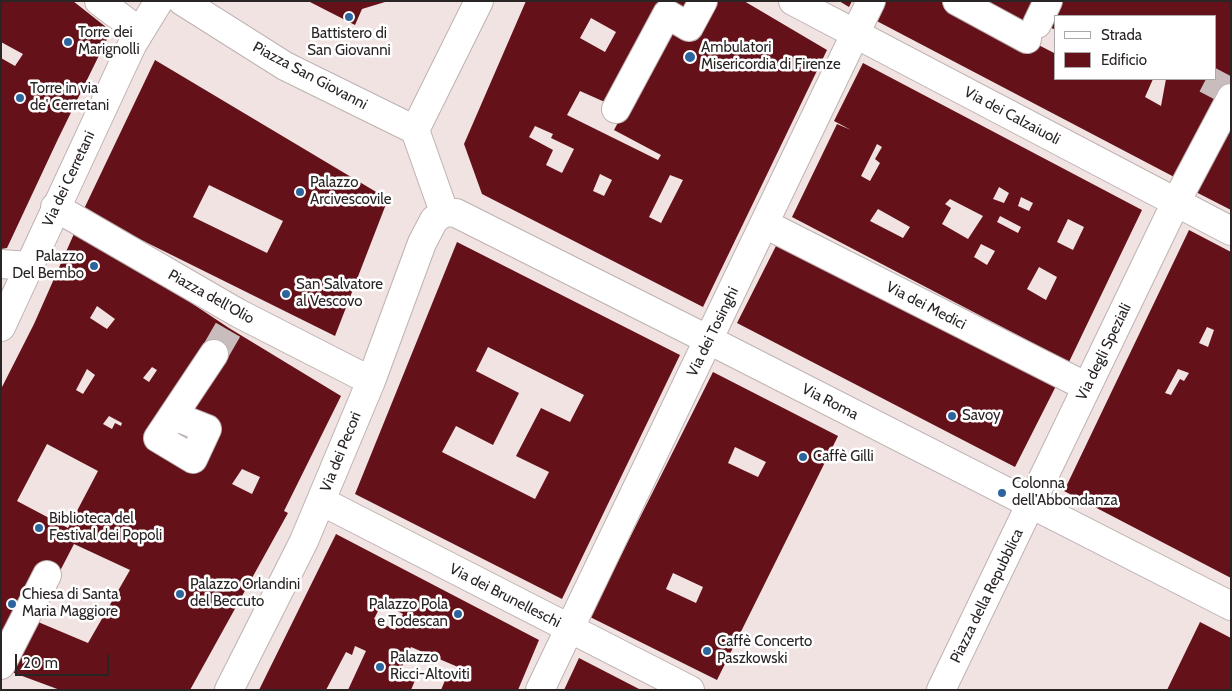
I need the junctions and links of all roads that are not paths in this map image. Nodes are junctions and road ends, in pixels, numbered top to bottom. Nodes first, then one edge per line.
1 (99, 1) edge
2 (159, 1) edge
3 (182, 1) edge
4 (479, 1) edge
5 (704, 1) edge
6 (793, 1) edge
7 (870, 1) edge
8 (957, 1) edge
9 (1037, 21) edge
10 (140, 32) junction
11 (854, 33) junction
12 (1228, 104) edge
13 (616, 109) dead end
14 (415, 130) junction
15 (1176, 202) junction
16 (55, 208) junction
17 (444, 212) junction
18 (765, 224) junction
19 (1231, 231) edge
20 (1, 264) edge
21 (29, 266) junction
22 (1, 327) edge
23 (709, 340) junction
24 (214, 354) tunnel mouth
25 (370, 381) junction
26 (1087, 388) junction
27 (174, 416) dead end
28 (321, 502) junction
29 (1032, 503) junction
30 (47, 575) dead end
31 (1222, 601) edge
32 (568, 628) junction
33 (1, 665) edge
34 (229, 690) edge
35 (540, 690) edge
36 (690, 690) edge
37 (941, 690) edge

1 - 10 street
2 - 10 street
3 - 14 street, Piazza San Giovanni
4 - 14 street
5 - 13 street
6 - 11 street, Via dei Calzaiuoli
7 - 11 street, Via dei Tosinghi
8 - 9 street
10 - 16 street, Via dei Cerretani
11 - 15 street, Via dei Calzaiuoli
11 - 18 street, Via dei Tosinghi
12 - 15 street, Via degli Speziali
14 - 17 street
15 - 19 street, Via dei Calzaiuoli
15 - 26 street, Via degli Speziali
16 - 21 street, Via dei Cerretani
16 - 25 street, Piazza dell'Olio
17 - 23 street, Via Roma
17 - 25 street, Via dei Pecori
18 - 23 street, Via dei Tosinghi
18 - 26 street, Via dei Medici
20 - 21 street
21 - 22 street, Via dei Cerretani
23 - 29 street, Via Roma
23 - 32 street, Via dei Tosinghi
24 - 27 street
25 - 28 street, Via dei Pecori
26 - 29 street, Via degli Speziali
28 - 32 street, Via dei Brunelleschi
28 - 34 street, Via dei Pecori
29 - 31 street, Via Roma
29 - 37 street, Piazza della Repubblica
30 - 33 street
32 - 35 street, Via dei Tosinghi
32 - 36 street, Via dei Brunelleschi

